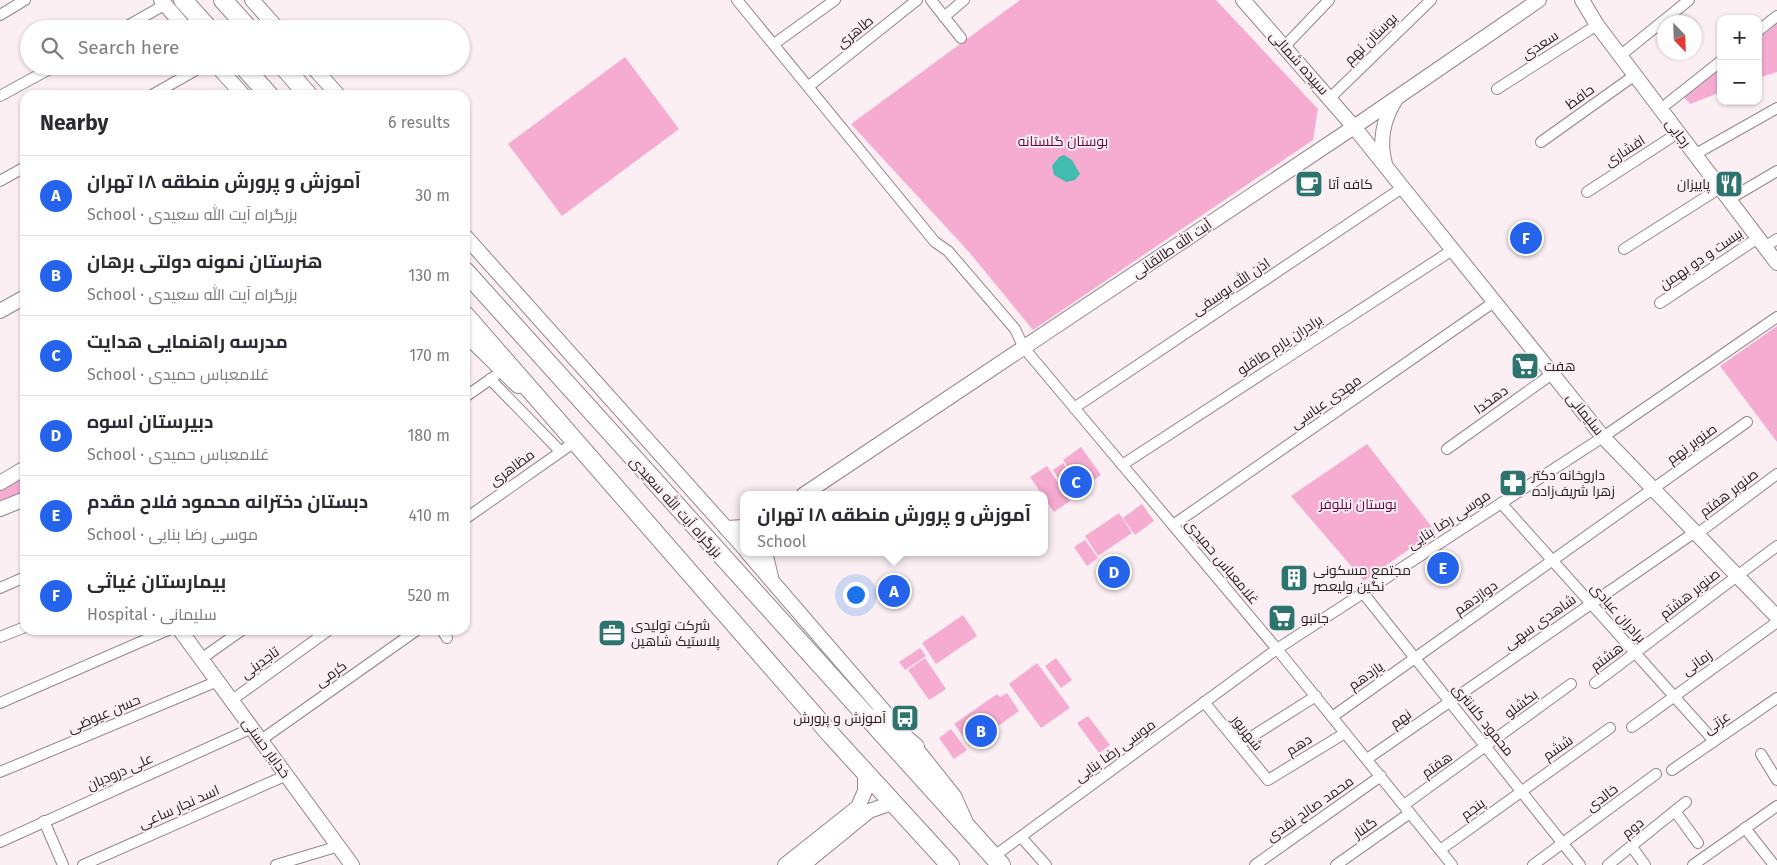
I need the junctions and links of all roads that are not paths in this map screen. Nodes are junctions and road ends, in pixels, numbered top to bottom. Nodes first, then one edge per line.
1 (25, 0) edge
2 (224, 0) edge
3 (252, 0) edge
4 (737, 0) edge
5 (835, 0) edge
6 (917, 0) edge
7 (931, 0) edge
8 (964, 0) edge
9 (1244, 0) edge
10 (1329, 0) edge
11 (1431, 0) edge
12 (1538, 0) edge
13 (1582, 0) edge
14 (1689, 0) edge
15 (170, 2) edge
16 (0, 15) edge
17 (1777, 16) edge
18 (944, 17) junction
19 (138, 20) edge
20 (181, 20) edge
21 (196, 20) edge
22 (241, 20) edge
23 (270, 20) edge
24 (1597, 25) junction
25 (1762, 28) edge
26 (960, 38) dead end
27 (774, 44) junction
28 (1284, 47) junction
29 (1621, 55) junction
30 (1717, 64) edge
31 (38, 75) edge
32 (187, 75) edge
33 (225, 75) edge
34 (250, 75) edge
35 (291, 75) edge
36 (320, 75) edge
37 (1635, 75) junction
38 (809, 86) junction
39 (1497, 89) dead end
40 (161, 90) edge
41 (239, 90) edge
42 (264, 90) edge
43 (304, 90) edge
44 (334, 90) edge
45 (0, 96) edge
46 (1330, 98) junction
47 (1397, 98) junction
48 (1668, 104) dead end
49 (1777, 108) edge
50 (1354, 127) junction
51 (1678, 133) junction
52 (1541, 142) dead end
53 (1694, 155) junction
54 (1386, 168) junction
55 (20, 170) edge
56 (1777, 172) edge
57 (0, 181) edge
58 (1402, 188) junction
59 (1720, 188) junction
60 (1587, 192) dead end
61 (1728, 200) junction
62 (1777, 239) edge
63 (470, 242) edge
64 (1761, 242) junction
65 (1454, 248) junction
66 (1624, 249) dead end
67 (1777, 263) edge
68 (470, 277) edge
69 (20, 300) edge
70 (1494, 302) junction
71 (1660, 303) dead end
72 (0, 311) edge
73 (1777, 317) edge
74 (470, 321) edge
75 (470, 341) edge
76 (1024, 348) junction
77 (1552, 374) junction
78 (496, 375) junction
79 (470, 393) edge
80 (1074, 408) junction
81 (1747, 422) dead end
82 (558, 423) junction
83 (1603, 437) junction
84 (576, 441) junction
85 (1447, 449) dead end
86 (560, 451) junction
87 (1122, 465) junction
88 (20, 471) edge
89 (1777, 474) edge
90 (0, 483) edge
91 (1654, 489) junction
92 (809, 491) edge
93 (20, 501) edge
94 (1501, 503) junction
95 (0, 509) edge
96 (470, 515) edge
97 (1173, 525) junction
98 (740, 527) edge
99 (726, 528) junction
100 (1696, 533) junction
101 (740, 544) edge
102 (1777, 546) edge
103 (751, 556) edge
104 (766, 556) edge
105 (1552, 561) junction
106 (1737, 575) junction
107 (20, 579) edge
108 (772, 580) junction
109 (0, 588) edge
110 (1363, 593) junction
111 (1591, 604) junction
112 (1777, 617) edge
113 (1777, 622) edge
114 (20, 629) edge
115 (156, 635) edge
116 (184, 635) edge
117 (235, 635) edge
118 (322, 635) edge
119 (410, 635) edge
120 (0, 637) edge
121 (1277, 649) junction
122 (1636, 653) junction
123 (1415, 658) junction
124 (201, 659) junction
125 (218, 681) junction
126 (1571, 684) dead end
127 (1595, 684) dead end
128 (841, 688) junction
129 (1316, 696) junction
130 (1675, 696) junction
131 (1777, 698) edge
132 (232, 700) junction
133 (1204, 702) junction
134 (1450, 702) junction
135 (0, 703) edge
136 (1332, 717) junction
137 (1632, 727) dead end
138 (252, 728) junction
139 (1610, 728) dead end
140 (1345, 733) junction
141 (261, 740) junction
142 (1714, 741) junction
143 (1240, 744) junction
144 (915, 747) junction
145 (1487, 747) junction
146 (1761, 754) dead end
147 (1367, 760) junction
148 (1672, 770) dead end
149 (0, 772) edge
150 (865, 772) junction
151 (1656, 774) dead end
152 (286, 775) junction
153 (1381, 776) junction
154 (1268, 780) joint
155 (1777, 780) edge
156 (1522, 790) junction
157 (1686, 802) dead end
158 (892, 803) junction
159 (1777, 806) edge
160 (1407, 809) junction
161 (862, 810) junction
162 (1675, 811) junction
163 (44, 821) junction
164 (1746, 828) junction
165 (969, 830) junction
166 (1021, 837) junction
167 (0, 842) edge
168 (1564, 843) junction
169 (1698, 843) dead end
170 (339, 846) junction
171 (1632, 847) junction
172 (1440, 850) junction
173 (997, 861) edge
174 (62, 865) edge
175 (83, 865) edge
176 (276, 865) edge
177 (352, 865) edge
178 (785, 865) edge
179 (803, 865) edge
180 (950, 865) edge
181 (1046, 865) edge
182 (1255, 865) edge
183 (1336, 865) edge
184 (1452, 865) edge
185 (1533, 865) edge
186 (1580, 865) edge
187 (1608, 865) edge
188 (1645, 865) edge
189 (1693, 865) edge
190 (1774, 865) edge

1 - 16 street
2 - 22 highway
3 - 23 main road
4 - 27 street, غلامعباس حمیدی
5 - 27 street
6 - 38 street, طاهری
7 - 18 street
8 - 18 street
9 - 28 main road, سپیده شمالی
10 - 28 street
11 - 46 street, بوستان نهم
12 - 47 main road, آیت الله طالقانی
13 - 24 main road, رجایی
14 - 29 street
15 - 19 street
15 - 20 main road
15 - 21 highway
17 - 25 street
18 - 26 street
24 - 29 main road, رجایی
24 - 39 street, سعدی
27 - 38 street, غلامعباس حمیدی
28 - 46 main road, سپیده شمالی
29 - 37 main road, رجایی
30 - 48 street
31 - 45 street
32 - 40 street
33 - 41 main road
34 - 42 highway
35 - 43 highway
36 - 44 main road
37 - 51 main road, رجایی
37 - 52 street, حافظ
38 - 76 street, غلامعباس حمیدی
46 - 50 main road, سپیده شمالی
47 - 50 main road, آیت الله طالقانی
47 - 54 main road
49 - 53 street
50 - 54 main road, سلیمانی
50 - 76 main road, آیت الله طالقانی
51 - 53 main road, رجایی
51 - 60 street, افشاری
53 - 59 main road, رجایی
54 - 58 main road, سلیمانی
55 - 57 street
56 - 61 street
58 - 65 main road, سلیمانی
58 - 80 street, اذن الله یوسفی
59 - 61 main road, رجایی
59 - 66 street
61 - 64 main road, رجایی
62 - 64 street, بیست و دو بهمن
63 - 99 main road, بزرگراه آیت الله سعیدی
64 - 67 main road, رجایی
64 - 71 street, بیست و دو بهمن
65 - 70 main road, سلیمانی
65 - 87 street, برادران یارم طاقلو
68 - 128 highway, بزرگراه آیت الله سعیدی
69 - 72 main road
70 - 77 main road, سلیمانی
70 - 97 street, مهدی عباسی
73 - 83 street, موسی رضا بنایی
74 - 82 highway
75 - 78 main road
76 - 80 street, غلامعباس حمیدی
76 - 92 main road, آیت الله طالقانی
77 - 83 main road, سلیمانی
77 - 85 street, دهخدا
78 - 79 street
78 - 82 main road
78 - 86 street
80 - 87 street, غلامعباس حمیدی
81 - 91 street, صنوبر نهم
82 - 84 highway
83 - 91 main road, سلیمانی
83 - 94 street, موسی رضا بنایی
84 - 86 street, مظاهری
84 - 150 highway
86 - 96 street, مظاهری
87 - 97 street, غلامعباس حمیدی
88 - 90 main road
89 - 100 street, صنوبر هفتم
91 - 100 main road, سلیمانی
91 - 105 street, صنوبر نهم
93 - 95 main road
94 - 105 street, برادران عبادی
94 - 110 street, موسی رضا بنایی
97 - 121 street, غلامعباس حمیدی
98 - 99 main road
99 - 101 main road, بزرگراه آیت الله سعیدی
100 - 106 main road, سلیمانی
100 - 111 street, شاهدی سهی
102 - 106 street, صنوبر هشتم
103 - 108 main road, بزرگراه آیت الله سعیدی
104 - 108 main road
105 - 111 street, برادران عبادی
105 - 123 street, دوازدهم
106 - 112 main road, سلیمانی
106 - 122 street, صنوبر هشتم
107 - 109 street
108 - 144 main road, بزرگراه آیت الله سعیدی
110 - 121 street, موسی رضا بنایی
110 - 123 street, محمود کلانتری
111 - 122 street, برادران عبادی
111 - 134 street, شاهدی سهی
113 - 130 street, زمانی
114 - 120 street
115 - 135 street
116 - 124 main road, خدایار حسنی
117 - 124 street
118 - 132 street, تاجدینی
119 - 141 street, کرمی
121 - 129 street, غلامعباس حمیدی
121 - 133 street, موسی رضا بنایی
122 - 127 street, هشتم
122 - 130 street, برادران عبادی
123 - 134 street, محمود کلانتری
123 - 136 street, یازدهم
124 - 125 main road, خدایار حسنی
125 - 132 main road, خدایار حسنی
125 - 149 street, حسن عیوضی
126 - 145 street, بکشلو
128 - 144 highway
128 - 165 highway, بزرگراه آیت الله سعیدی
129 - 136 street, غلامعباس حمیدی
129 - 143 street
130 - 137 street, زمانی
130 - 142 street, برادران عبادی
131 - 142 street, عزتی
132 - 138 main road, خدایار حسنی
133 - 143 street, شهریور
133 - 166 street, موسی رضا بنایی
134 - 145 street, محمود کلانتری
134 - 147 street, نهم
136 - 140 street, غلامعباس حمیدی
138 - 141 main road, خدایار حسنی
138 - 163 street, علی درودیان
139 - 156 street, ششم
140 - 147 street, غلامعباس حمیدی
140 - 154 street, دهم
141 - 152 main road, خدایار حسنی
142 - 148 street, عزتی
143 - 154 street, شهریور
144 - 165 main road, بزرگراه آیت الله سعیدی
145 - 156 street, محمود کلانتری
145 - 160 street, هفتم
146 - 155 street
147 - 153 street, غلامعباس حمیدی
150 - 158 highway
150 - 161 main road
151 - 168 street, خالدی
152 - 170 main road, خدایار حسنی
152 - 175 street, اسد نجار ساعی
153 - 160 street, غلامعباس حمیدی
153 - 182 street, محمد صالح نقدی
156 - 168 street, محمود کلانتری
156 - 172 street, پنجم
157 - 162 street, دوم
158 - 161 main road
158 - 180 highway
159 - 164 street
160 - 172 street, غلامعباس حمیدی
160 - 183 street, گلنار
161 - 178 main road
161 - 179 main road
162 - 169 street
162 - 171 street, دوم
163 - 167 street, علی درودیان
163 - 174 street
164 - 189 street
164 - 190 street
165 - 173 highway, بزرگراه آیت الله سعیدی
166 - 173 street, موسی رضا بنایی
166 - 181 street
168 - 185 street, خالدی
168 - 186 street, محمود کلانتری
170 - 176 street
170 - 177 main road, خدایار حسنی
171 - 187 street, دوم
171 - 188 street
172 - 184 street, غلامعباس حمیدی

